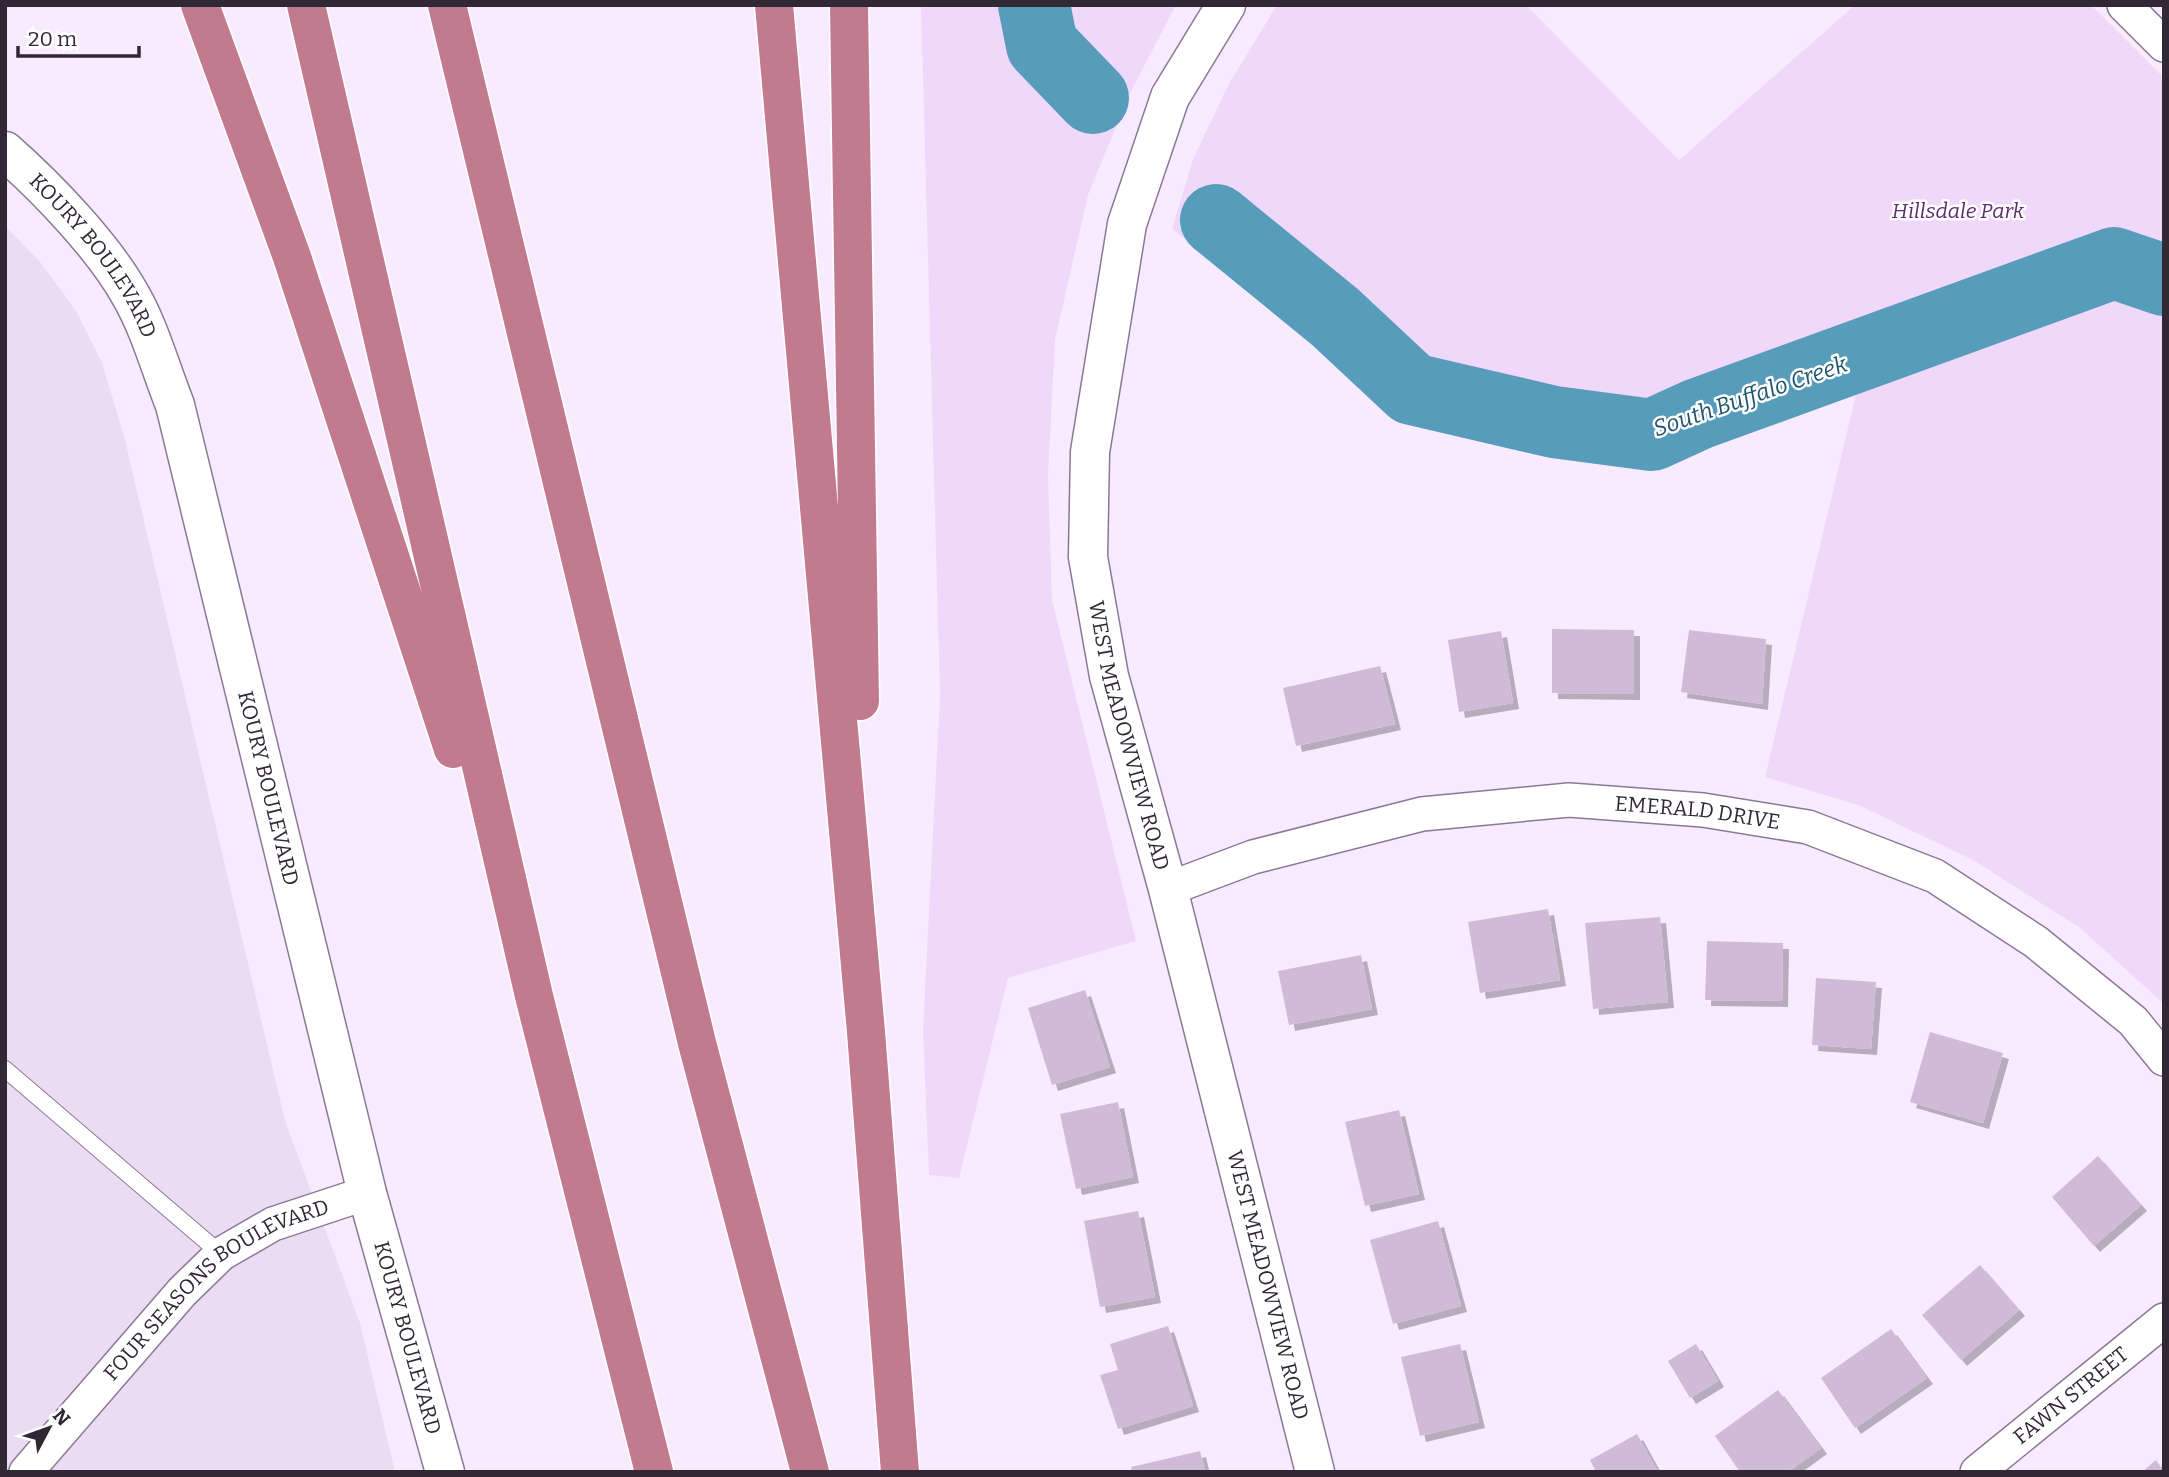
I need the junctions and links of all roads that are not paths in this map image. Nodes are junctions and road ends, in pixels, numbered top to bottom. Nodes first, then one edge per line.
1 (200, 5) edge
2 (306, 5) edge
3 (446, 5) edge
4 (774, 5) edge
5 (849, 5) edge
6 (1226, 5) edge
7 (2124, 5) edge
8 (2164, 45) edge
9 (5, 151) edge
10 (1168, 889) junction
11 (534, 996) junction
12 (866, 1032) junction
13 (2164, 1059) edge
14 (5, 1069) edge
15 (367, 1193) junction
16 (220, 1254) junction
17 (2164, 1321) edge
18 (26, 1472) edge
19 (445, 1472) edge
20 (654, 1472) edge
21 (810, 1472) edge
22 (900, 1472) edge
23 (1315, 1472) edge
24 (1977, 1472) edge

1 - 11 highway
2 - 11 highway
3 - 21 highway
4 - 12 highway
5 - 12 highway
6 - 10 street, WEST MEADOWVIEW ROAD
7 - 8 street
9 - 15 street, KOURY BOULEVARD
10 - 13 street, EMERALD DRIVE
10 - 23 street, WEST MEADOWVIEW ROAD
11 - 20 highway
12 - 22 highway
14 - 16 lane
15 - 16 street, FOUR SEASONS BOULEVARD
15 - 19 street, KOURY BOULEVARD
16 - 18 street, FOUR SEASONS BOULEVARD
17 - 24 street, FAWN STREET

